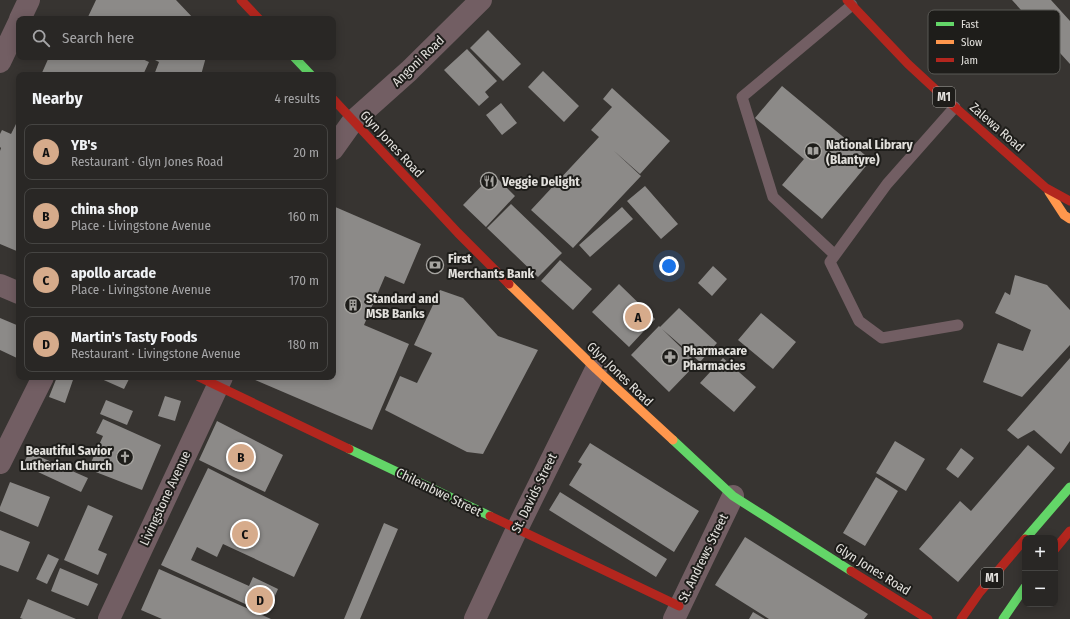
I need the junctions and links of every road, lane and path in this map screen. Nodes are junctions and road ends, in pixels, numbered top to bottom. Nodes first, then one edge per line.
1 (29, 0) edge
2 (241, 0) edge
3 (481, 0) edge
4 (849, 3) edge
5 (22, 16) edge
6 (256, 16) edge
7 (16, 28) edge
8 (297, 60) edge
9 (0, 62) edge
10 (308, 72) edge
11 (336, 102) edge
12 (955, 107) junction
13 (353, 121) junction
14 (336, 145) edge
15 (1046, 188) junction
16 (1070, 201) edge
17 (1070, 219) edge
18 (835, 256) junction
19 (0, 284) edge
20 (16, 292) edge
21 (958, 325) dead end
22 (596, 369) junction
23 (41, 380) edge
24 (213, 380) edge
25 (0, 462) edge
26 (1070, 487) edge
27 (733, 496) junction
28 (517, 529) junction
29 (1070, 531) edge
30 (1029, 535) edge
31 (1022, 544) edge
32 (1058, 545) edge
33 (1022, 591) edge
34 (676, 613) edge
35 (109, 619) edge
36 (475, 619) edge
37 (928, 619) edge
38 (961, 619) edge
39 (1003, 619) edge

1 - 5 street
2 - 6 main road
3 - 13 street, Angoni Road
4 - 12 main road, Zalewa Road / M1
4 - 18 lane
7 - 9 street
8 - 10 main road
11 - 13 main road, Glyn Jones Road
12 - 15 main road, Zalewa Road / M1
12 - 18 lane
13 - 14 street
13 - 22 main road, Glyn Jones Road
15 - 16 main road, Zalewa Road / M1
15 - 17 main road, Zalewa Road / M1
18 - 21 lane
19 - 20 street
22 - 27 main road, Glyn Jones Road
22 - 28 street, St. Davids Street
23 - 25 street
24 - 28 main road, Chilembwe Street
24 - 35 street, Livingstone Avenue
26 - 30 main road, M1
27 - 34 street, St. Andrews Street
27 - 37 main road, Glyn Jones Road
28 - 34 main road, Chilembwe Street
28 - 36 street, St. Davids Street
29 - 32 main road
31 - 38 main road, M1
33 - 39 main road, M1

